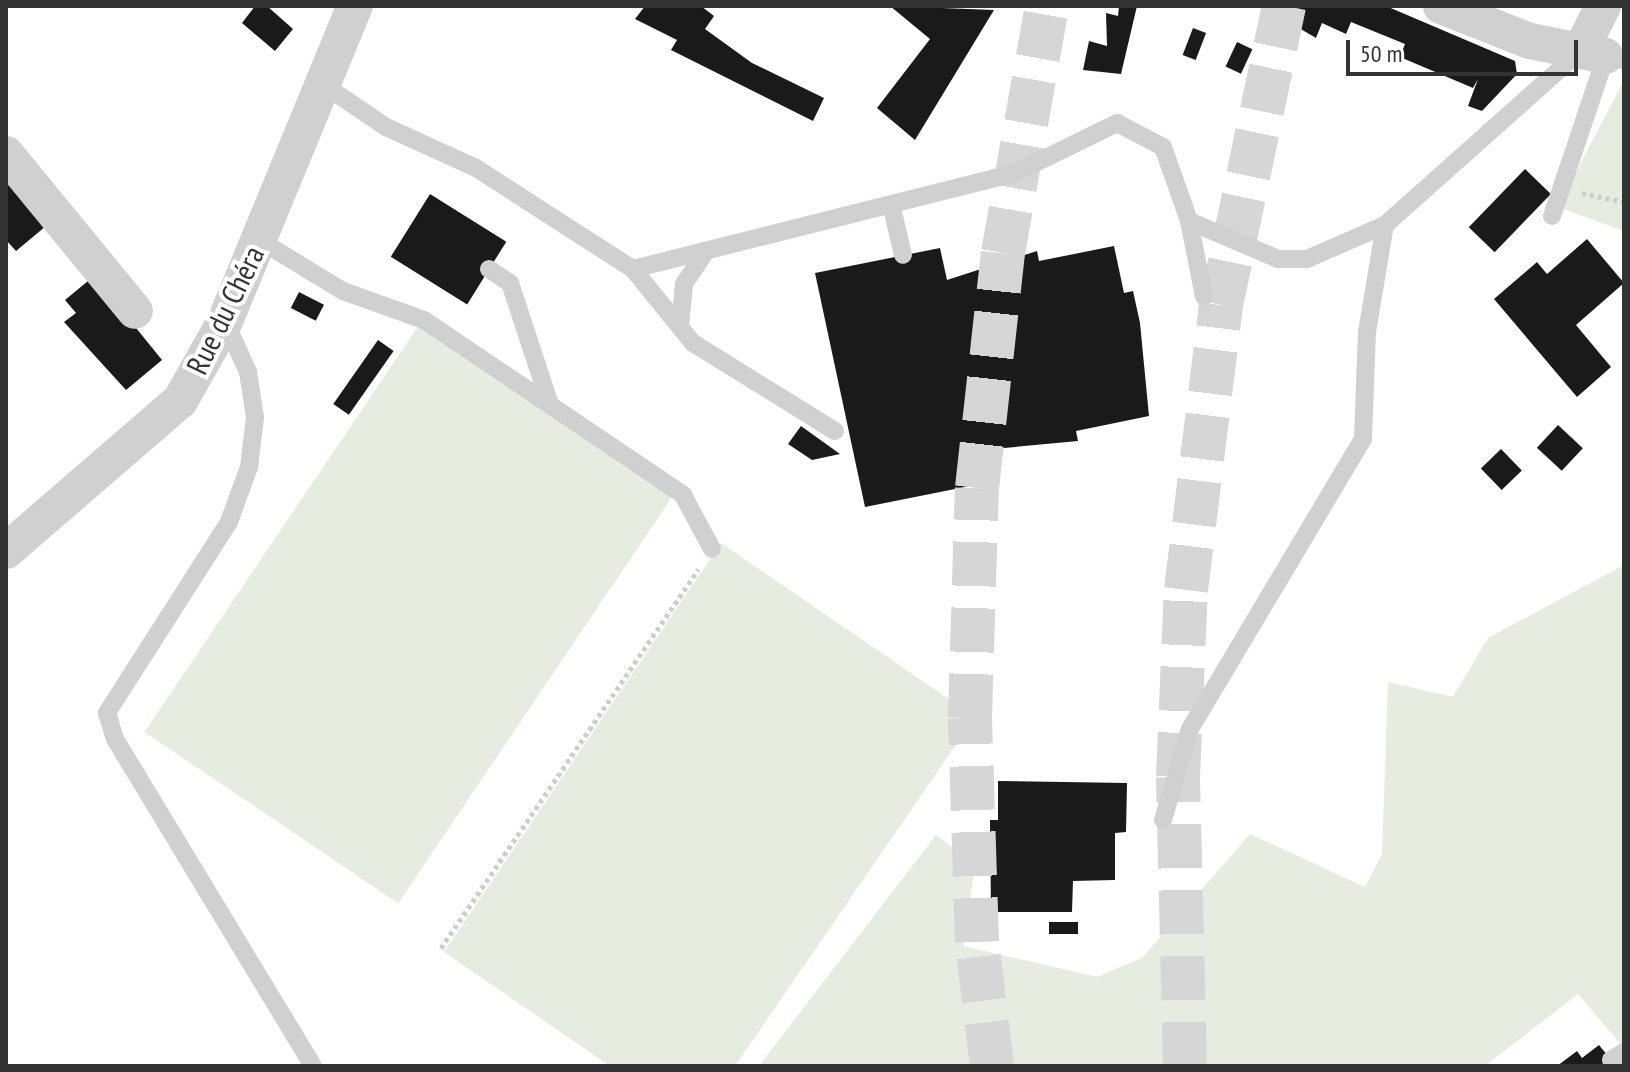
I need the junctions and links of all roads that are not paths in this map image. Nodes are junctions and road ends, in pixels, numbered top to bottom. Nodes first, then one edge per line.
1 (355, 6) edge
2 (1441, 6) edge
3 (1603, 6) edge
4 (1604, 55) edge
5 (321, 83) junction
6 (6, 154) edge
7 (892, 208) junction
8 (1552, 216) dead end
9 (1189, 221) junction
10 (1385, 225) junction
11 (259, 240) junction
12 (706, 251) junction
13 (903, 255) dead end
14 (489, 269) dead end
15 (633, 269) junction
16 (1204, 297) dead end
17 (135, 311) dead end
18 (225, 321) junction
19 (680, 327) junction
20 (550, 405) junction
21 (835, 431) dead end
22 (712, 549) road end
23 (6, 551) edge
24 (1163, 820) dead end
25 (313, 1066) edge

1 - 5 street, Rue du Chéra
2 - 4 street
3 - 4 street
4 - 8 lane
4 - 10 lane
5 - 11 street, Rue du Chéra
5 - 15 lane
6 - 17 street
7 - 9 lane
7 - 12 lane
7 - 13 lane
9 - 10 lane
9 - 16 lane
10 - 24 lane
11 - 18 street, Rue du Chéra
11 - 20 lane
12 - 15 lane
12 - 19 lane
14 - 20 lane
15 - 19 lane
18 - 23 street, Rue du Chéra
18 - 25 lane
19 - 21 lane
20 - 22 lane

